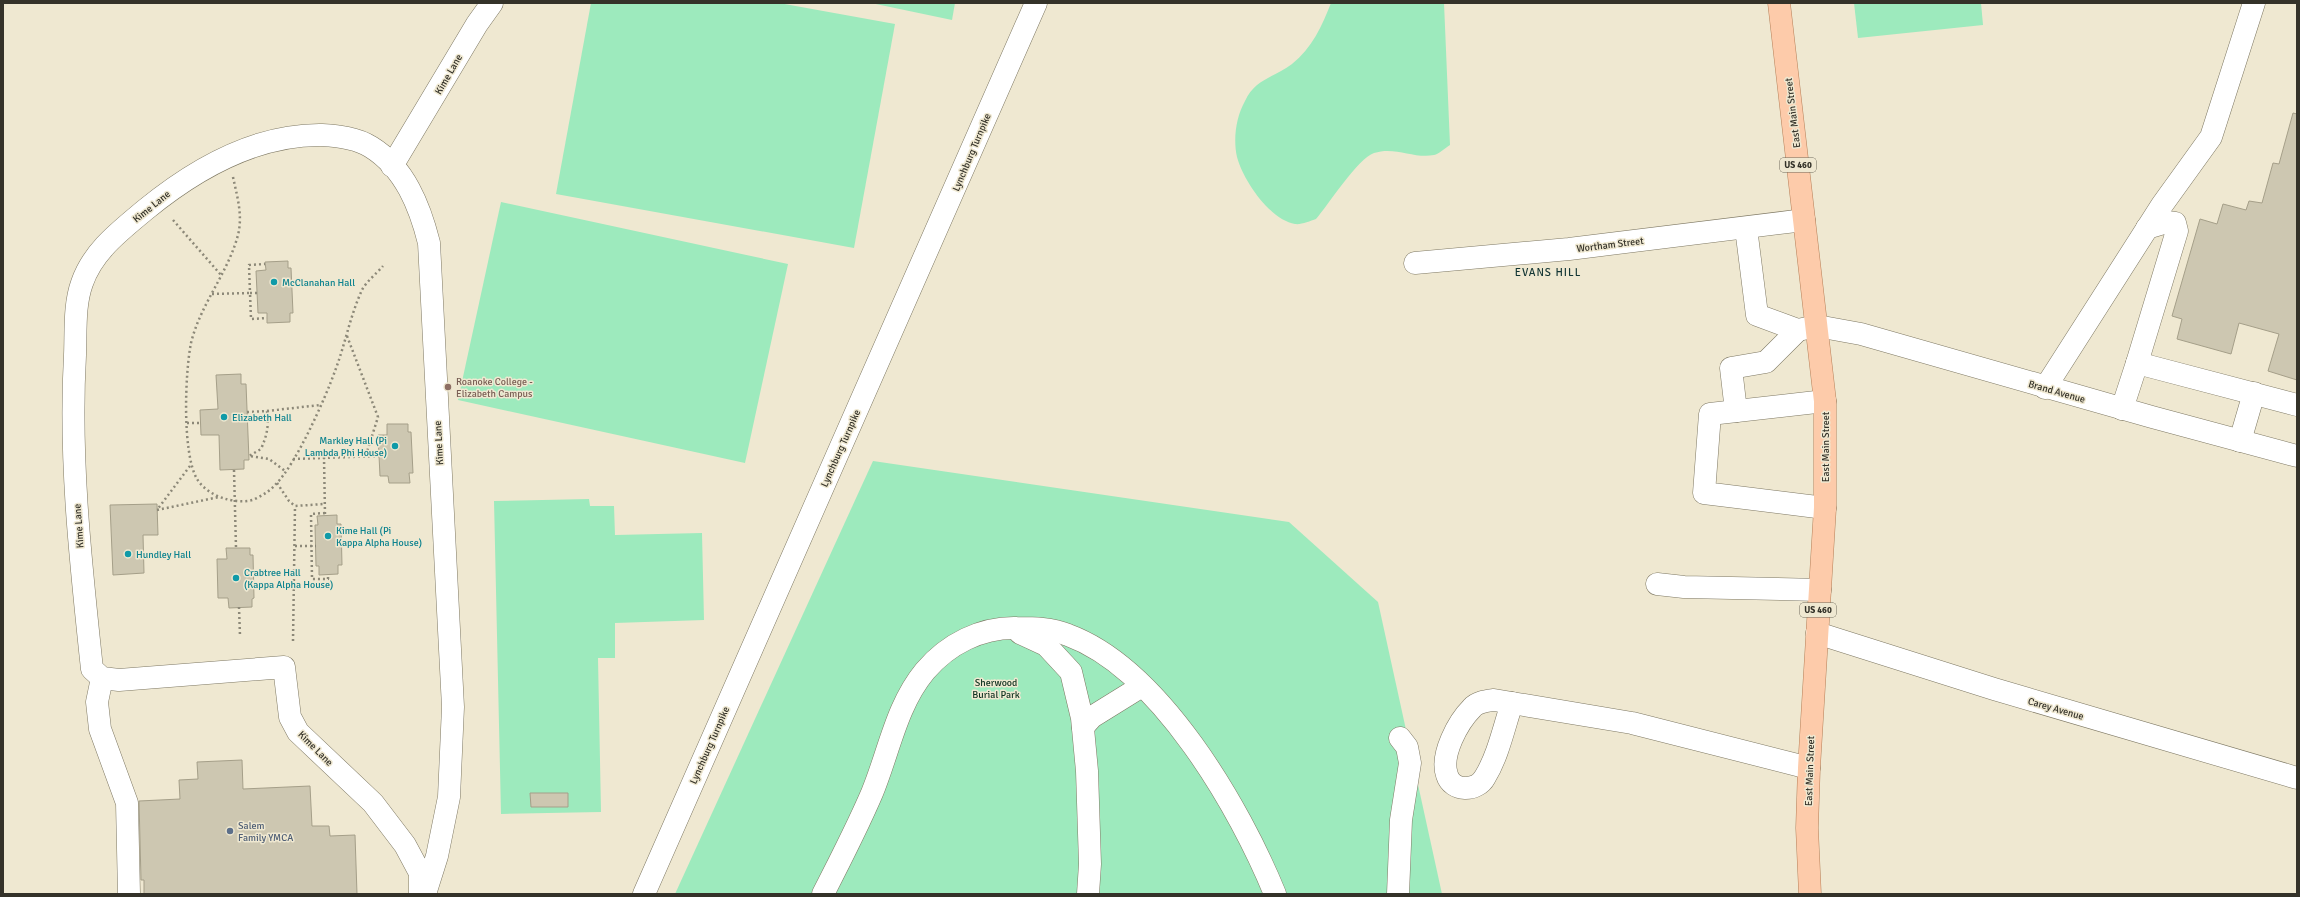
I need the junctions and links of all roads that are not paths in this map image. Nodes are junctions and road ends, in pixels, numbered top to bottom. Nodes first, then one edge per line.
1 (492, 3) edge
2 (1036, 3) edge
3 (1779, 3) edge
4 (2254, 3) edge
5 (392, 166) junction
6 (1804, 220) junction
7 (1746, 228) junction
8 (2147, 228) junction
9 (1415, 264) dead end
10 (1808, 328) junction
11 (2137, 362) junction
12 (2045, 388) junction
13 (2254, 393) junction
14 (1825, 401) junction
15 (2297, 405) edge
16 (2122, 409) junction
17 (1736, 411) junction
18 (2240, 441) junction
19 (2297, 456) edge
20 (1825, 508) junction
21 (1657, 584) dead end
22 (1820, 590) junction
23 (1008, 628) junction
24 (1817, 633) junction
25 (102, 678) junction
26 (1142, 686) junction
27 (1512, 703) dead end
28 (1083, 727) junction
29 (1400, 738) dead end
30 (1809, 768) junction
31 (2297, 778) edge
32 (129, 894) edge
33 (420, 894) edge
34 (425, 894) edge
35 (644, 894) edge
36 (823, 894) edge
37 (1088, 894) edge
38 (1275, 894) edge
39 (1398, 894) edge
40 (1810, 894) edge

1 - 5 street, Kime Lane
2 - 35 street, Lynchburg Turnpike
3 - 6 main road, East Main Street / US 460
4 - 8 street
5 - 25 street, Kime Lane
5 - 34 street, Kime Lane
6 - 7 street, Wortham Street
6 - 10 main road, East Main Street / US 460
7 - 9 street, Wortham Street
7 - 10 street, Brand Avenue
8 - 11 street
8 - 12 street
10 - 12 street, Brand Avenue
10 - 14 main road, East Main Street / US 460
10 - 17 street
11 - 13 street
11 - 16 street
12 - 16 street, Brand Avenue
13 - 15 street
13 - 18 street
14 - 17 street
14 - 20 main road, East Main Street / US 460
16 - 18 street, Brand Avenue
17 - 20 street
18 - 19 street, Brand Avenue
20 - 22 main road, East Main Street / US 460
21 - 22 street
22 - 24 main road, East Main Street / US 460
23 - 26 street
23 - 28 street
23 - 36 street
24 - 30 main road, East Main Street / US 460
24 - 31 street, Carey Avenue
25 - 32 street
25 - 33 street, Kime Lane
26 - 28 street
26 - 38 street
27 - 30 street
28 - 37 street
29 - 39 street
30 - 40 main road, East Main Street / US 460

